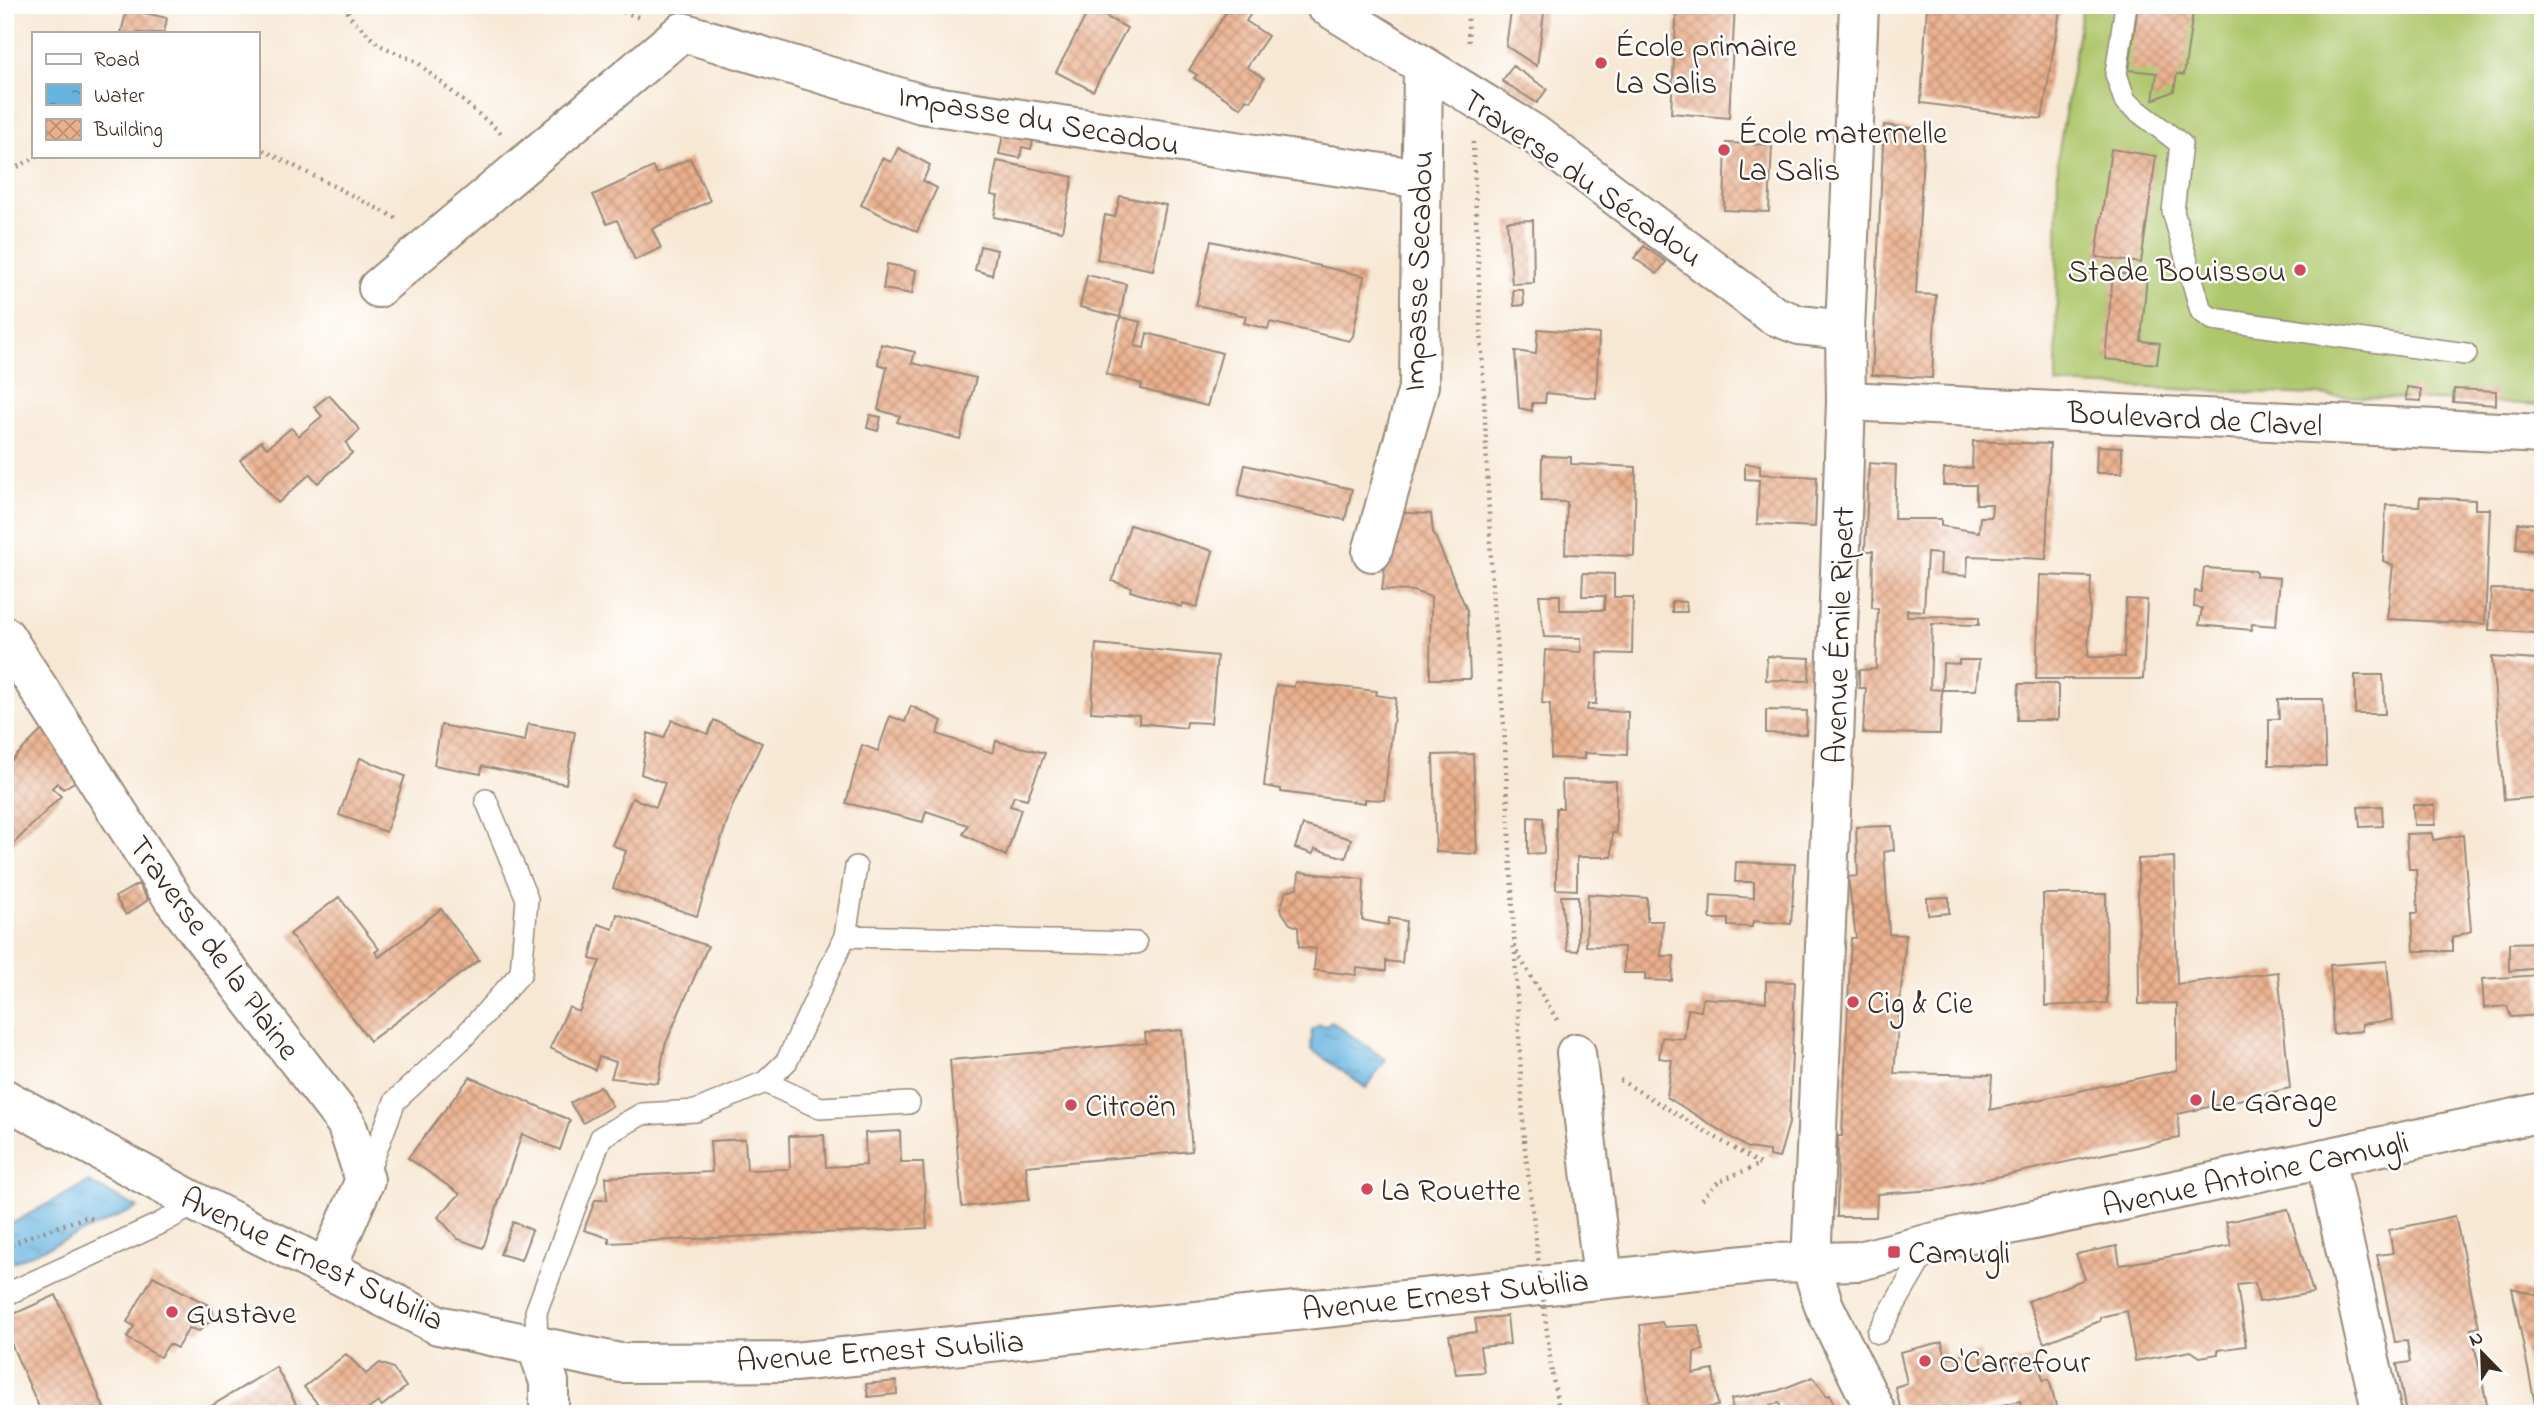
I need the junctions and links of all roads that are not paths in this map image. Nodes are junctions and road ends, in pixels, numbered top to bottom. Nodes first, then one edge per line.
1 (1325, 5) edge
2 (1859, 5) edge
3 (2126, 5) edge
4 (1423, 68) junction
5 (1422, 179) junction
6 (378, 288) dead end
7 (1845, 330) junction
8 (2466, 354) dead end
9 (1846, 401) junction
10 (2543, 434) edge
11 (1372, 552) dead end
12 (5, 636) edge
13 (486, 800) dead end
14 (856, 867) dead end
15 (845, 936) junction
16 (1136, 943) dead end
17 (1576, 1054) road end
18 (765, 1082) junction
19 (5, 1099) edge
20 (909, 1103) dead end
21 (2543, 1112) edge
22 (2325, 1158) junction
23 (365, 1180) junction
24 (197, 1203) junction
25 (1930, 1243) junction
26 (1811, 1264) junction
27 (326, 1269) junction
28 (1603, 1279) junction
29 (5, 1295) edge
30 (1878, 1333) dead end
31 (537, 1347) junction
32 (550, 1414) edge
33 (1877, 1414) edge
34 (2382, 1414) edge

1 - 4 street, Traverse du Sécadou
2 - 7 street, Avenue Émile Ripert
3 - 8 lane
4 - 5 street, Impasse Secadou
4 - 7 street, Traverse du Sécadou
5 - 6 street, Impasse du Secadou
5 - 11 street, Impasse Secadou
7 - 9 street, Avenue Émile Ripert
9 - 10 street, Boulevard de Clavel
9 - 26 street, Avenue Émile Ripert
12 - 23 street, Traverse de la Plaine
13 - 23 lane
14 - 15 lane
15 - 16 lane
15 - 18 lane
17 - 28 street
18 - 20 lane
18 - 31 lane
19 - 24 street, Avenue Ernest Subilia
21 - 22 street, Avenue Antoine Camugli
22 - 25 street, Avenue Antoine Camugli
22 - 34 street
23 - 27 street
24 - 27 street, Avenue Ernest Subilia
24 - 29 lane
25 - 26 street, Avenue Ernest Subilia
25 - 30 lane
26 - 28 street, Avenue Ernest Subilia
26 - 33 street, Avenue Émile Ripert
27 - 31 street, Avenue Ernest Subilia
28 - 31 street, Avenue Ernest Subilia
31 - 32 street

